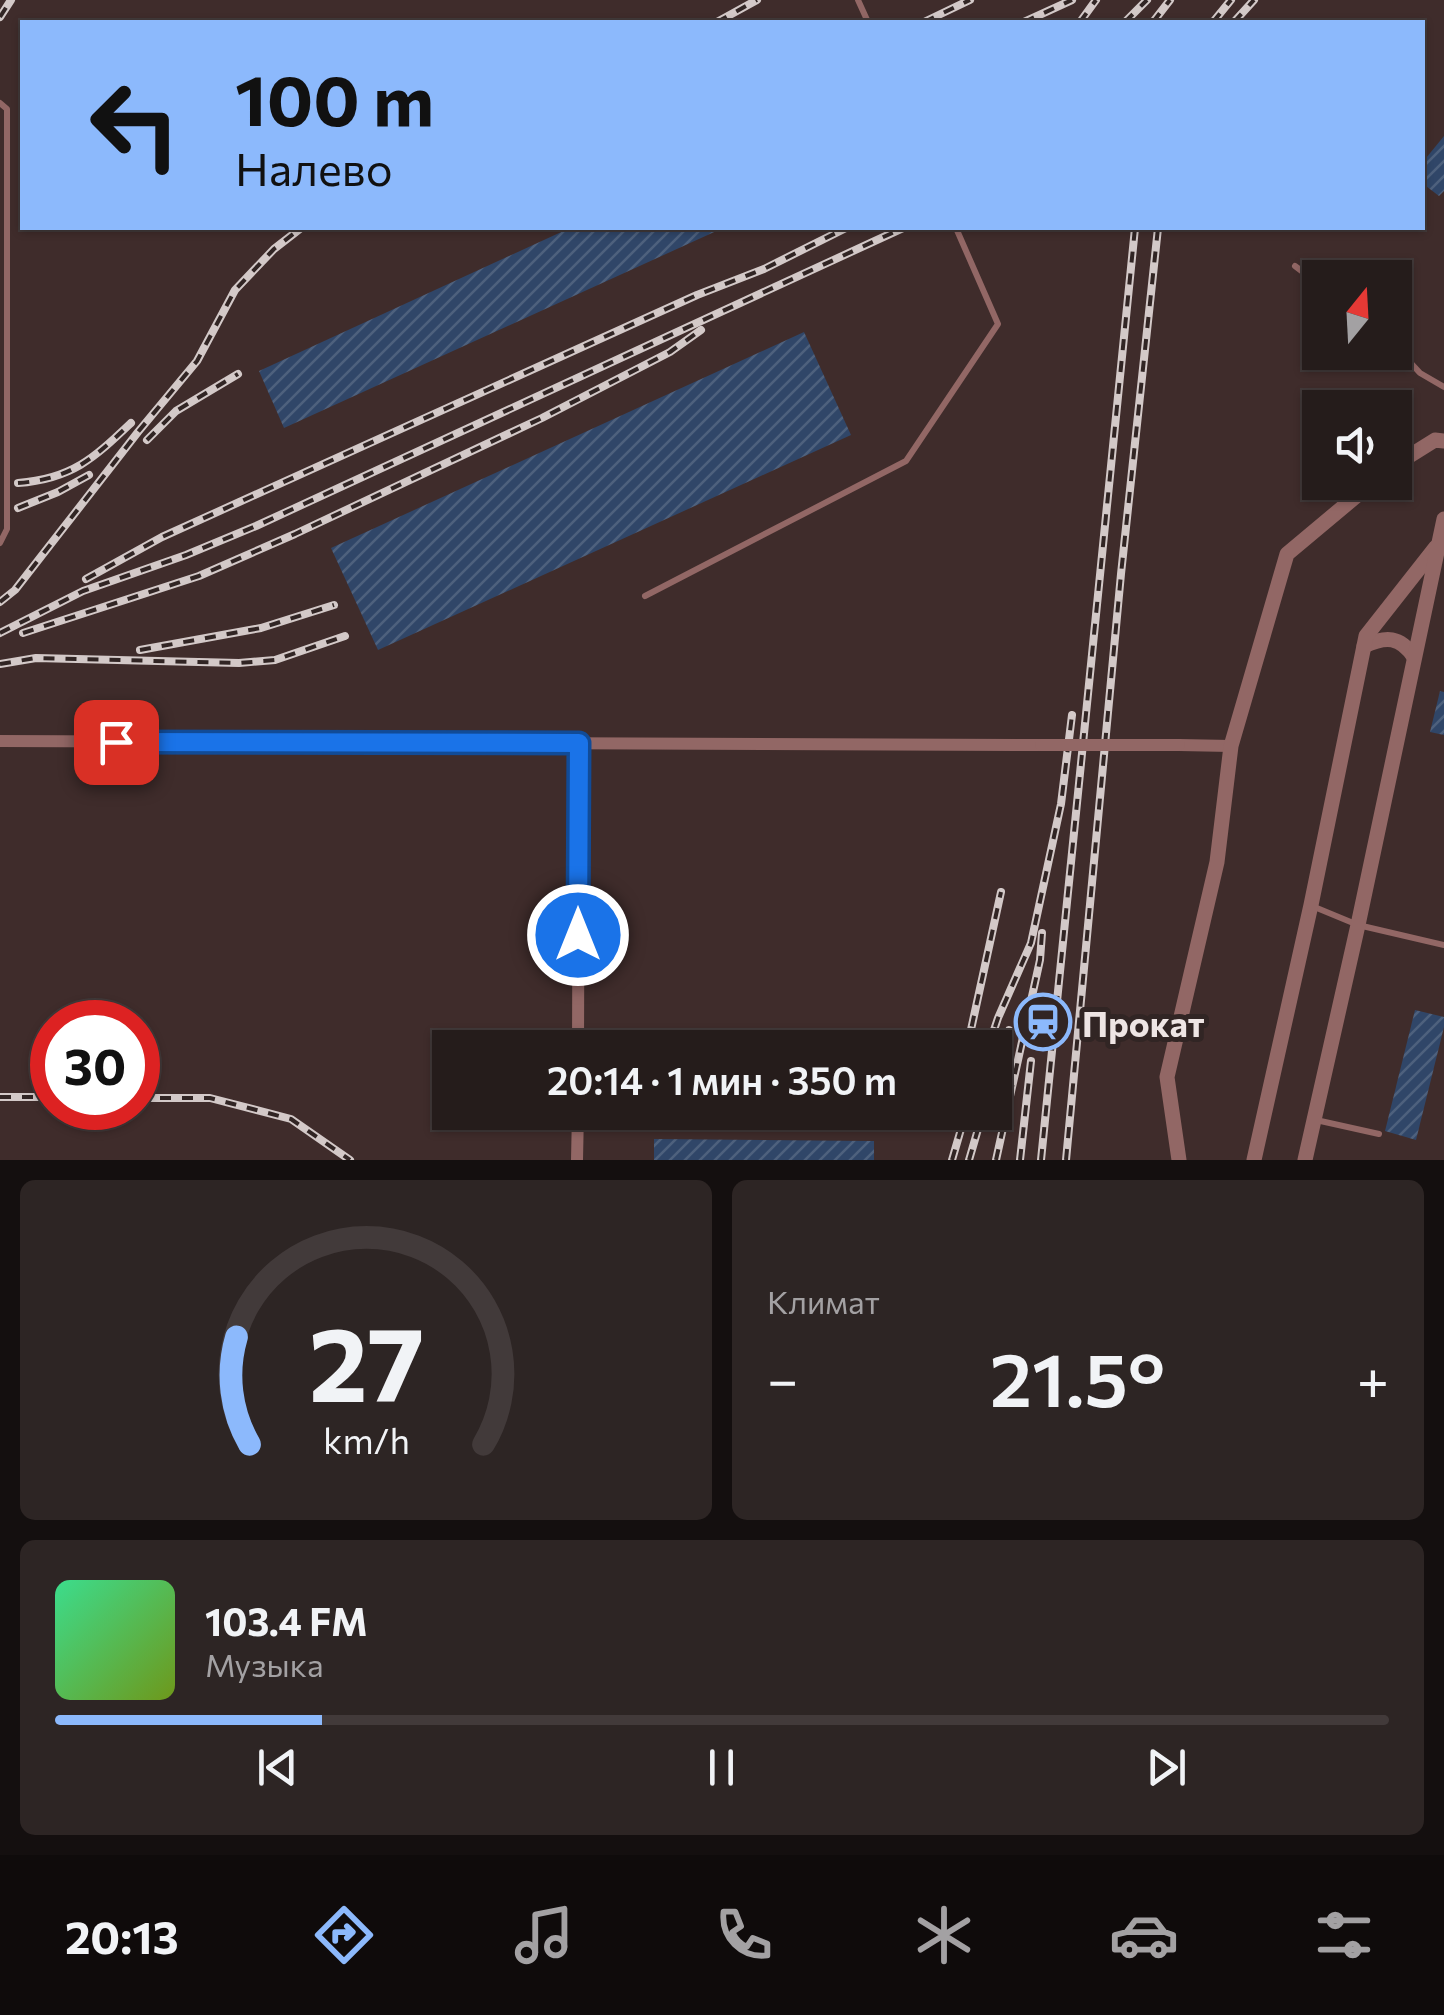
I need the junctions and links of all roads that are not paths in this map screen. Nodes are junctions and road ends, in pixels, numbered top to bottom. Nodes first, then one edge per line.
1 (0, 103) edge
2 (957, 230) edge
3 (1295, 266) dead end
4 (1302, 271) edge
5 (1412, 364) edge
6 (1444, 387) edge
7 (1444, 441) edge
8 (1412, 454) edge
9 (1350, 500) edge
10 (1444, 519) edge
11 (0, 543) edge
12 (1438, 544) junction
13 (645, 596) dead end
14 (1364, 646) junction
15 (1414, 657) junction
16 (0, 741) edge
17 (579, 743) junction
18 (1231, 746) junction
19 (1311, 905) junction
20 (1358, 925) junction
21 (1444, 945) edge
22 (578, 1030) edge
23 (1314, 1120) junction
24 (578, 1130) edge
25 (1379, 1134) dead end
26 (578, 1160) edge
27 (1179, 1160) edge
28 (1254, 1160) edge
29 (1304, 1160) edge

1 - 11 lane
2 - 13 lane
3 - 4 lane
5 - 6 lane
7 - 8 street
9 - 18 street
10 - 12 street
12 - 14 street
12 - 15 street
14 - 15 street
14 - 19 street
15 - 20 street
16 - 17 street
17 - 18 street, bridge
17 - 22 street
18 - 27 street
19 - 20 lane
19 - 28 street
20 - 21 lane
20 - 23 street
23 - 25 lane
23 - 29 street
24 - 26 street

